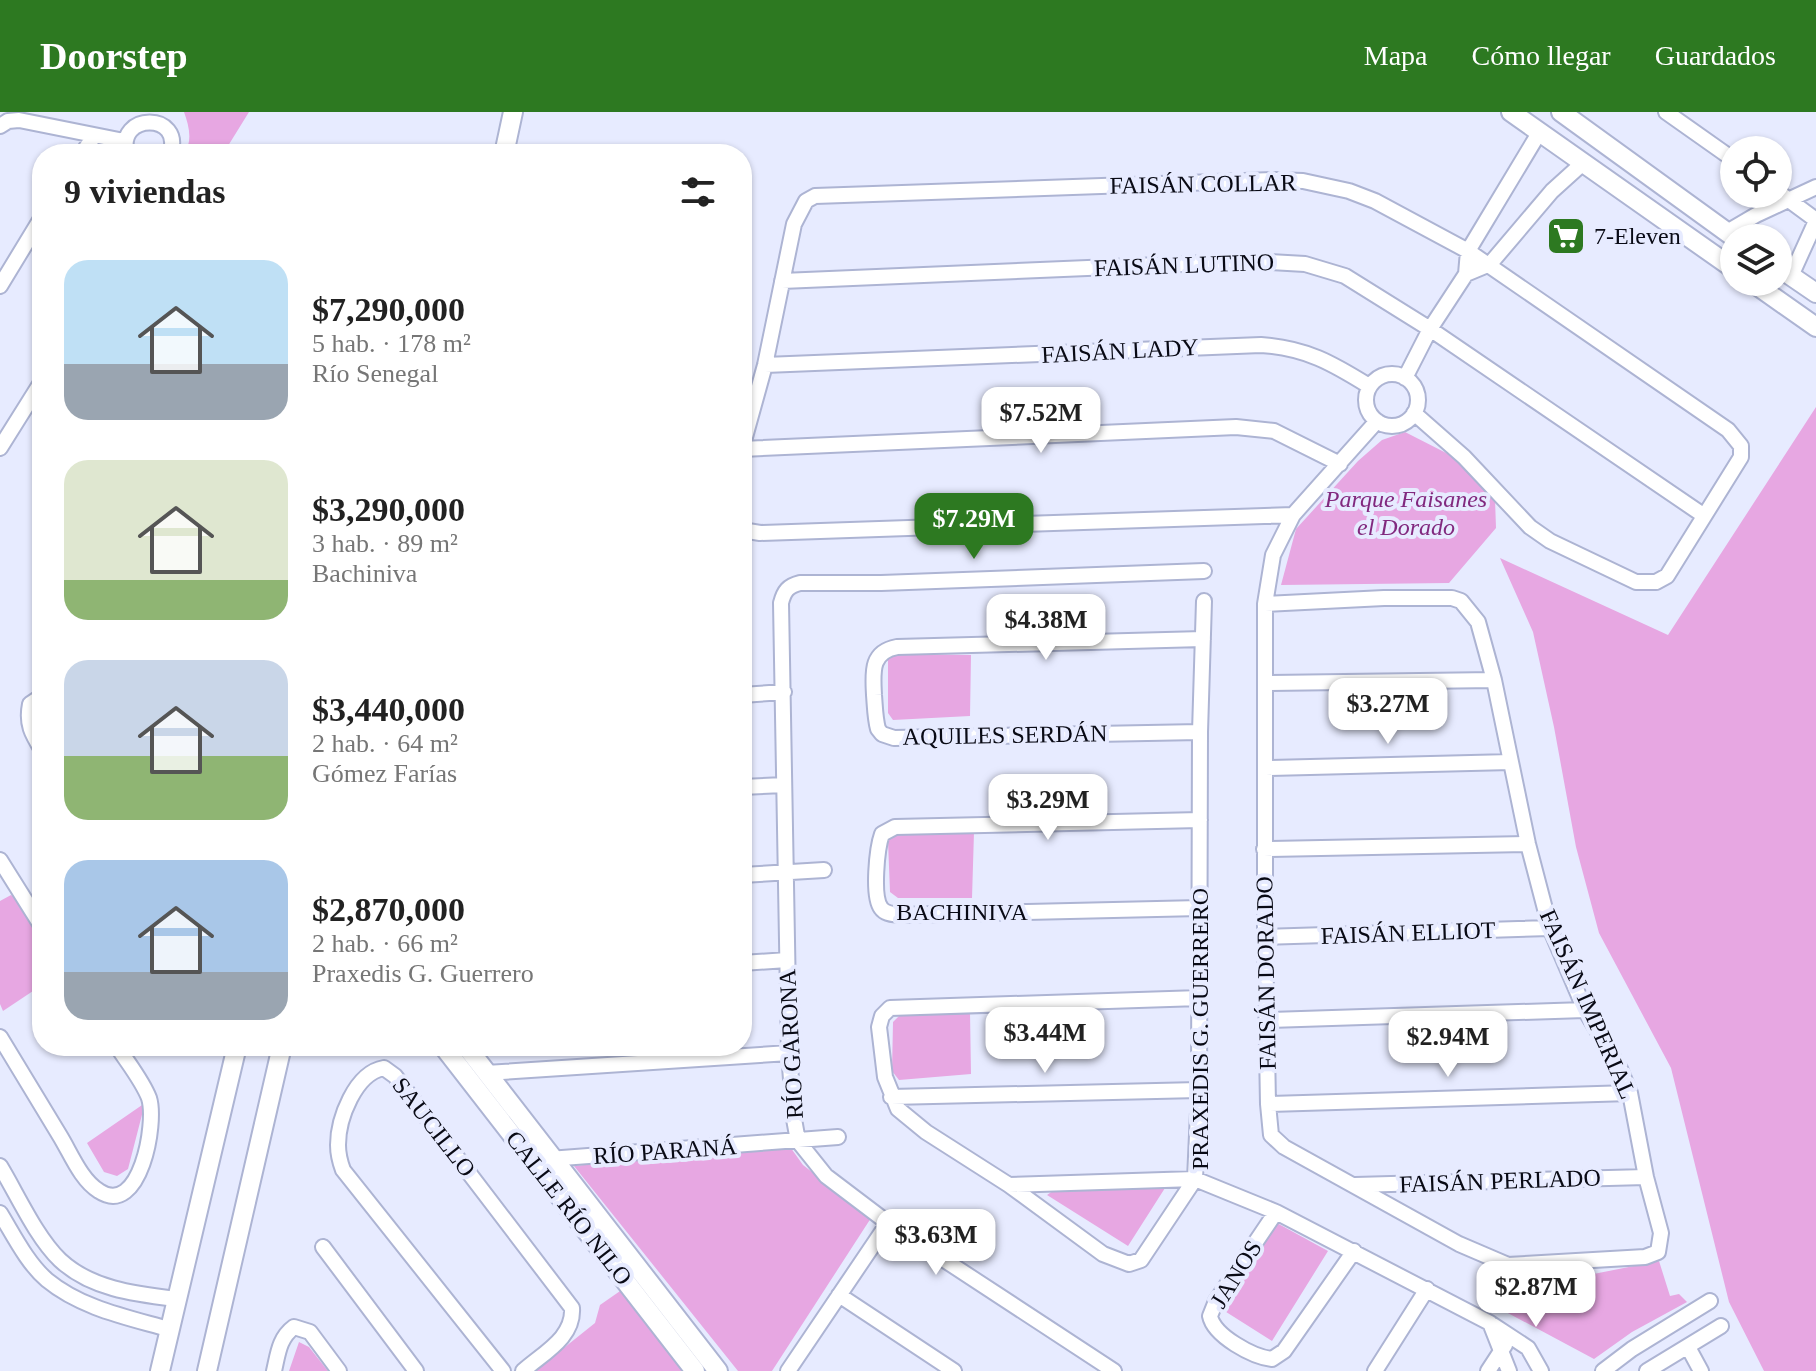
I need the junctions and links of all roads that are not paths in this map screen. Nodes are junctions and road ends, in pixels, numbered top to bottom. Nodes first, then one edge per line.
1 (513, 112) edge
2 (1511, 112) edge
3 (1561, 112) edge
4 (1666, 112) edge
5 (138, 116) edge
6 (167, 118) edge
7 (4, 124) edge
8 (1539, 133) junction
9 (94, 136) junction
10 (89, 144) edge
11 (117, 144) edge
12 (126, 144) edge
13 (173, 144) edge
14 (506, 144) edge
15 (1720, 150) edge
16 (1583, 163) junction
17 (1816, 187) edge
18 (1792, 194) edge
19 (1792, 202) edge
20 (1768, 208) edge
21 (1816, 220) edge
22 (1746, 224) edge
23 (1720, 227) edge
24 (32, 233) edge
25 (1468, 251) junction
26 (1720, 259) edge
27 (1792, 260) edge
28 (1490, 264) junction
29 (1466, 274) junction
30 (1792, 277) edge
31 (782, 281) junction
32 (0, 286) edge
33 (1816, 293) edge
34 (1772, 296) edge
35 (1816, 327) edge
36 (1430, 329) junction
37 (765, 365) junction
38 (1405, 378) junction
39 (1369, 386) junction
40 (32, 397) edge
41 (752, 412) edge
42 (1414, 413) junction
43 (1377, 421) junction
44 (0, 448) edge
45 (752, 448) edge
46 (1340, 464) junction
47 (1293, 515) junction
48 (1703, 515) junction
49 (752, 532) edge
50 (1204, 571) dead end
51 (1204, 601) dead end
52 (1265, 604) junction
53 (1203, 639) junction
54 (1494, 680) junction
55 (1267, 683) junction
56 (784, 692) junction
57 (752, 694) edge
58 (32, 703) edge
59 (32, 732) edge
60 (1200, 732) junction
61 (1511, 762) junction
62 (1266, 768) junction
63 (784, 785) junction
64 (752, 787) edge
65 (1200, 820) junction
66 (1528, 844) junction
67 (1264, 849) junction
68 (1, 864) edge
69 (824, 870) dead end
70 (785, 872) junction
71 (752, 874) edge
72 (1200, 908) junction
73 (32, 912) edge
74 (1550, 928) junction
75 (1265, 937) junction
76 (787, 960) junction
77 (752, 962) edge
78 (1200, 998) junction
79 (1585, 1010) junction
80 (1267, 1020) junction
81 (0, 1037) edge
82 (789, 1053) junction
83 (752, 1055) edge
84 (123, 1056) edge
85 (235, 1056) edge
86 (280, 1056) edge
87 (451, 1056) edge
88 (473, 1056) edge
89 (744, 1056) edge
90 (486, 1073) junction
91 (1199, 1090) junction
92 (1630, 1093) junction
93 (891, 1097) junction
94 (1268, 1104) junction
95 (838, 1137) dead end
96 (798, 1141) junction
97 (554, 1159) junction
98 (532, 1161) junction
99 (0, 1166) edge
100 (1646, 1177) junction
101 (1195, 1179) junction
102 (1009, 1185) junction
103 (1354, 1185) junction
104 (1276, 1212) junction
105 (0, 1213) edge
106 (888, 1223) junction
107 (38, 1229) junction
108 (17, 1241) junction
109 (323, 1247) dead end
110 (1661, 1247) joint
111 (1354, 1251) junction
112 (1427, 1289) junction
113 (839, 1295) junction
114 (176, 1299) junction
115 (1710, 1301) dead end
116 (1490, 1323) junction
117 (1721, 1326) dead end
118 (168, 1329) junction
119 (1511, 1335) junction
120 (1688, 1347) junction
121 (1502, 1351) junction
122 (160, 1371) edge
123 (207, 1371) edge
124 (274, 1371) edge
125 (339, 1371) edge
126 (416, 1371) edge
127 (503, 1371) edge
128 (523, 1371) edge
129 (695, 1371) edge
130 (718, 1371) edge
131 (789, 1371) edge
132 (954, 1371) edge
133 (1114, 1371) edge
134 (1375, 1371) edge
135 (1488, 1371) edge
136 (1509, 1371) edge
137 (1541, 1371) edge
138 (1603, 1371) edge
139 (1647, 1371) edge
140 (1701, 1371) edge

1 - 14 street
2 - 8 street
3 - 23 street
4 - 15 street
5 - 6 street
5 - 12 street
6 - 13 street
7 - 9 street
8 - 16 street
8 - 25 street
9 - 10 street
9 - 11 street
16 - 26 street
16 - 28 street
17 - 18 street
19 - 21 street
20 - 22 street
21 - 27 street
24 - 32 street
25 - 28 street, FAISÁN COLLAR
25 - 29 street
25 - 31 street, FAISÁN COLLAR
28 - 29 street
28 - 48 street, FAISÁN COLLAR
29 - 36 street
30 - 33 street
31 - 36 street, FAISÁN LUTINO
31 - 37 street
34 - 35 street
36 - 38 street
36 - 48 street, FAISÁN LUTINO
37 - 39 street, FAISÁN LADY
37 - 41 street
38 - 39 street
38 - 42 street
39 - 43 street
40 - 44 street
42 - 43 street
42 - 48 street
43 - 46 street, FAISÁN DORADO
45 - 46 street
46 - 47 street, FAISÁN DORADO
47 - 49 street
47 - 52 street, FAISÁN DORADO
50 - 56 street, RÍO GARONA
51 - 53 street, PRAXEDIS G. GUERRERO
52 - 54 street, FAISÁN IMPERIAL
52 - 55 street, FAISÁN DORADO
53 - 60 street, PRAXEDIS G. GUERRERO
53 - 60 street, AQUILES SERDÁN
54 - 55 street
54 - 61 street, FAISÁN IMPERIAL
55 - 62 street, FAISÁN DORADO
56 - 57 street
56 - 63 street, RÍO GARONA
58 - 59 street
60 - 65 street, PRAXEDIS G. GUERRERO
61 - 62 street
61 - 66 street, FAISÁN IMPERIAL
62 - 67 street, FAISÁN DORADO
63 - 64 street
63 - 70 street, RÍO GARONA
65 - 72 street, PRAXEDIS G. GUERRERO
65 - 72 street, BACHINIVA
66 - 67 street
66 - 74 street, FAISÁN IMPERIAL
67 - 75 street, FAISÁN DORADO
68 - 73 street
69 - 70 street
70 - 71 street
70 - 76 street, RÍO GARONA
72 - 78 street, PRAXEDIS G. GUERRERO
74 - 75 street, FAISÁN ELLIOT
74 - 79 street, FAISÁN IMPERIAL
75 - 80 street, FAISÁN DORADO
76 - 77 street
76 - 82 street, RÍO GARONA
78 - 91 street, PRAXEDIS G. GUERRERO
78 - 93 street
79 - 80 street
79 - 92 street, FAISÁN IMPERIAL
80 - 94 street, FAISÁN DORADO
81 - 84 street
82 - 83 street
82 - 96 street, RÍO GARONA
85 - 114 street
86 - 123 street
87 - 98 street, CALLE RÍO NILO
88 - 90 street, CALLE RÍO NILO
89 - 90 street
90 - 97 street, CALLE RÍO NILO
91 - 93 street
91 - 101 street, PRAXEDIS G. GUERRERO
92 - 94 street
92 - 100 street, FAISÁN IMPERIAL
93 - 102 street
94 - 103 street, FAISÁN DORADO
95 - 96 street, RÍO PARANÁ
96 - 97 street, RÍO PARANÁ
96 - 106 street, RÍO GARONA
97 - 98 street, RÍO PARANÁ
97 - 130 street, CALLE RÍO NILO
98 - 129 street, CALLE RÍO NILO
99 - 107 street
100 - 103 street, FAISÁN PERLADO
100 - 110 street, FAISÁN IMPERIAL
101 - 102 street
101 - 102 street
101 - 104 street, PRAXEDIS G. GUERRERO
103 - 110 street, FAISÁN DORADO
104 - 111 street, PRAXEDIS G. GUERRERO
104 - 111 street, JANOS
105 - 108 street
106 - 113 street
106 - 133 street, RÍO GARONA
107 - 108 street
107 - 114 street
108 - 118 street
109 - 126 street
111 - 112 street, PRAXEDIS G. GUERRERO
112 - 116 street, PRAXEDIS G. GUERRERO
112 - 134 street
113 - 131 street
113 - 132 street
114 - 118 street
115 - 138 street
116 - 119 street, PRAXEDIS G. GUERRERO
116 - 121 street
117 - 120 street
118 - 122 street
119 - 121 street
119 - 137 street, PRAXEDIS G. GUERRERO
120 - 139 street
120 - 140 street
121 - 135 street
121 - 136 street
124 - 125 street
127 - 128 street, SAUCILLO

